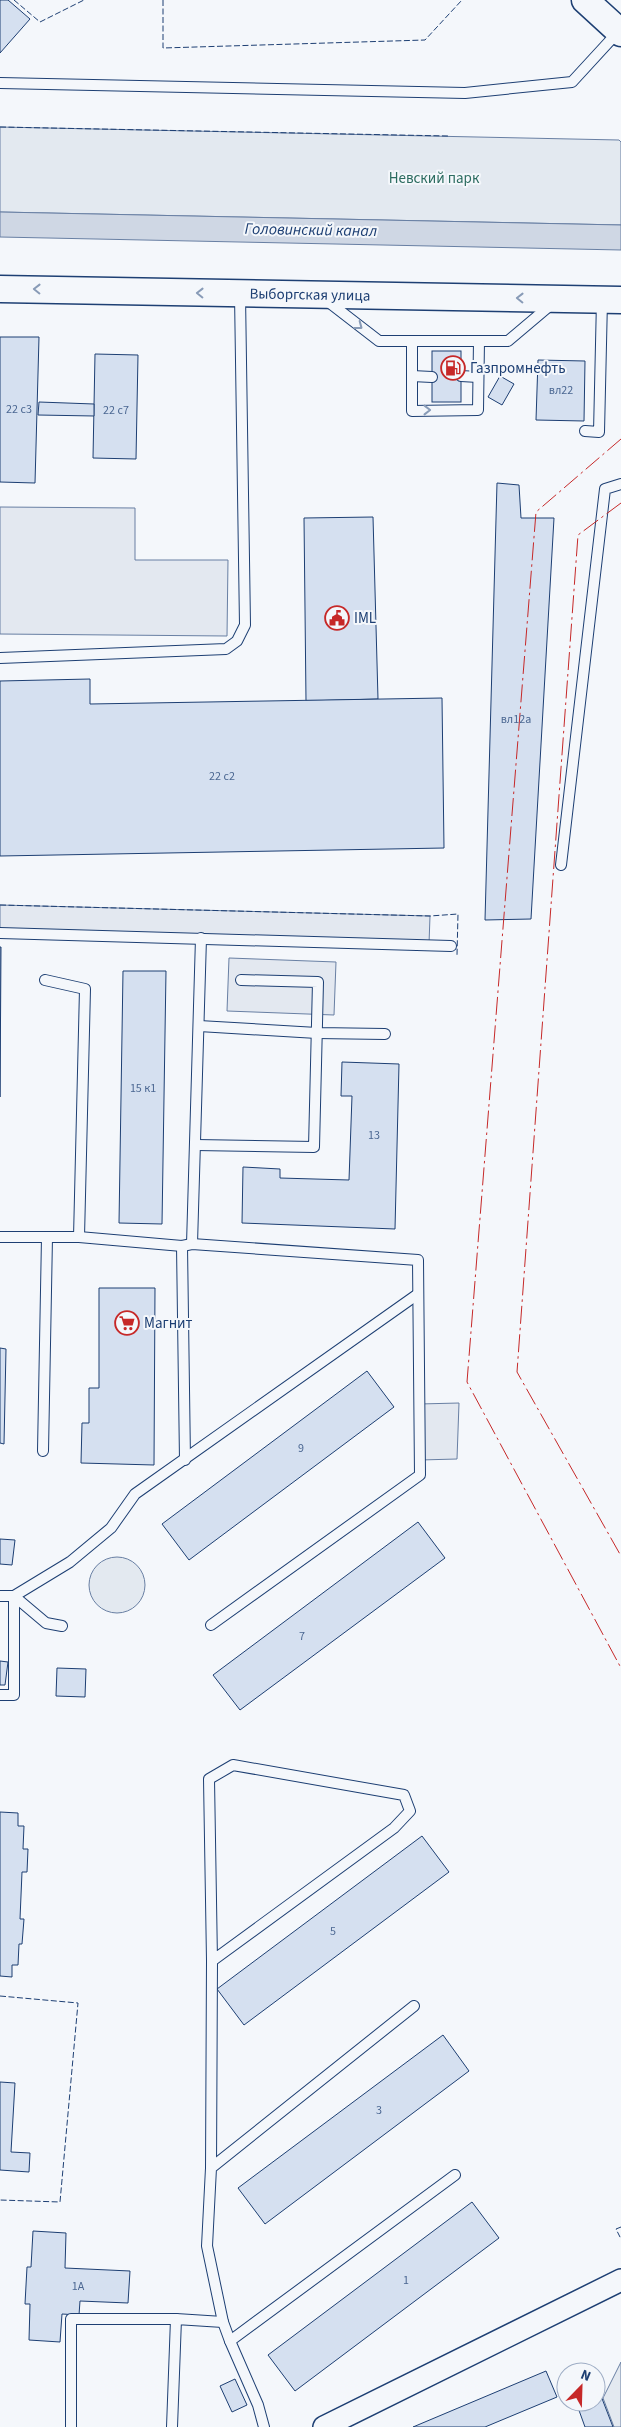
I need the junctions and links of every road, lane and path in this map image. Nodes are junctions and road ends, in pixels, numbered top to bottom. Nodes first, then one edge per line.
1 (585, 0) edge
2 (620, 32) edge
3 (0, 83) edge
4 (0, 288) edge
5 (240, 294) junction
6 (321, 296) junction
7 (558, 299) junction
8 (611, 300) edge
9 (412, 341) junction
10 (479, 341) junction
11 (412, 376) junction
12 (461, 376) dead end
13 (432, 377) dead end
14 (478, 377) junction
15 (584, 431) dead end
16 (621, 484) edge
17 (0, 658) edge
18 (561, 865) dead end
19 (0, 933) edge
20 (201, 938) junction
21 (451, 946) dead end
22 (46, 980) dead end
23 (241, 980) dead end
24 (199, 1026) junction
25 (317, 1034) junction
26 (385, 1034) dead end
27 (196, 1145) junction
28 (0, 1237) edge
29 (47, 1237) junction
30 (79, 1237) junction
31 (187, 1245) junction
32 (418, 1294) junction
33 (43, 1451) dead end
34 (185, 1460) junction
35 (0, 1596) edge
36 (14, 1596) junction
37 (211, 1625) dead end
38 (62, 1626) dead end
39 (0, 1695) edge
40 (212, 1961) junction
41 (414, 2006) dead end
42 (211, 2168) junction
43 (455, 2175) dead end
44 (621, 2280) edge
45 (176, 2319) junction
46 (223, 2322) junction
47 (230, 2341) junction
48 (71, 2427) edge
49 (172, 2427) edge
50 (264, 2427) edge
51 (324, 2427) edge

1 - 2 street
2 - 3 lane
5 -> 4 street, Выборгская улица
5 - 6 street, Выборгская улица
5 - 17 lane
7 -> 6 street, Выборгская улица
6 -> 9 lane
7 - 8 street, Выборгская улица
7 - 10 lane
8 - 15 lane
9 - 10 lane
9 - 11 lane
10 - 14 lane
11 - 13 lane
11 -> 14 lane
12 - 14 lane
16 - 18 lane
19 - 20 lane
20 - 21 lane
20 - 24 lane
22 - 30 lane
23 - 25 lane
24 - 25 lane
24 - 27 lane
25 - 26 lane
25 - 27 lane
27 - 31 lane
28 - 29 lane
29 - 30 lane
29 - 33 lane
30 - 31 lane
31 - 32 lane
31 - 34 lane
32 - 34 lane
32 - 37 lane
34 - 36 lane
35 - 36 lane
36 - 38 lane
36 - 39 lane
40 - 40 lane
40 - 42 lane
41 - 42 lane
42 - 46 lane
43 - 47 lane
44 - 51 street
45 - 46 lane
45 - 48 lane
45 - 49 lane
46 - 47 lane
47 - 50 lane

